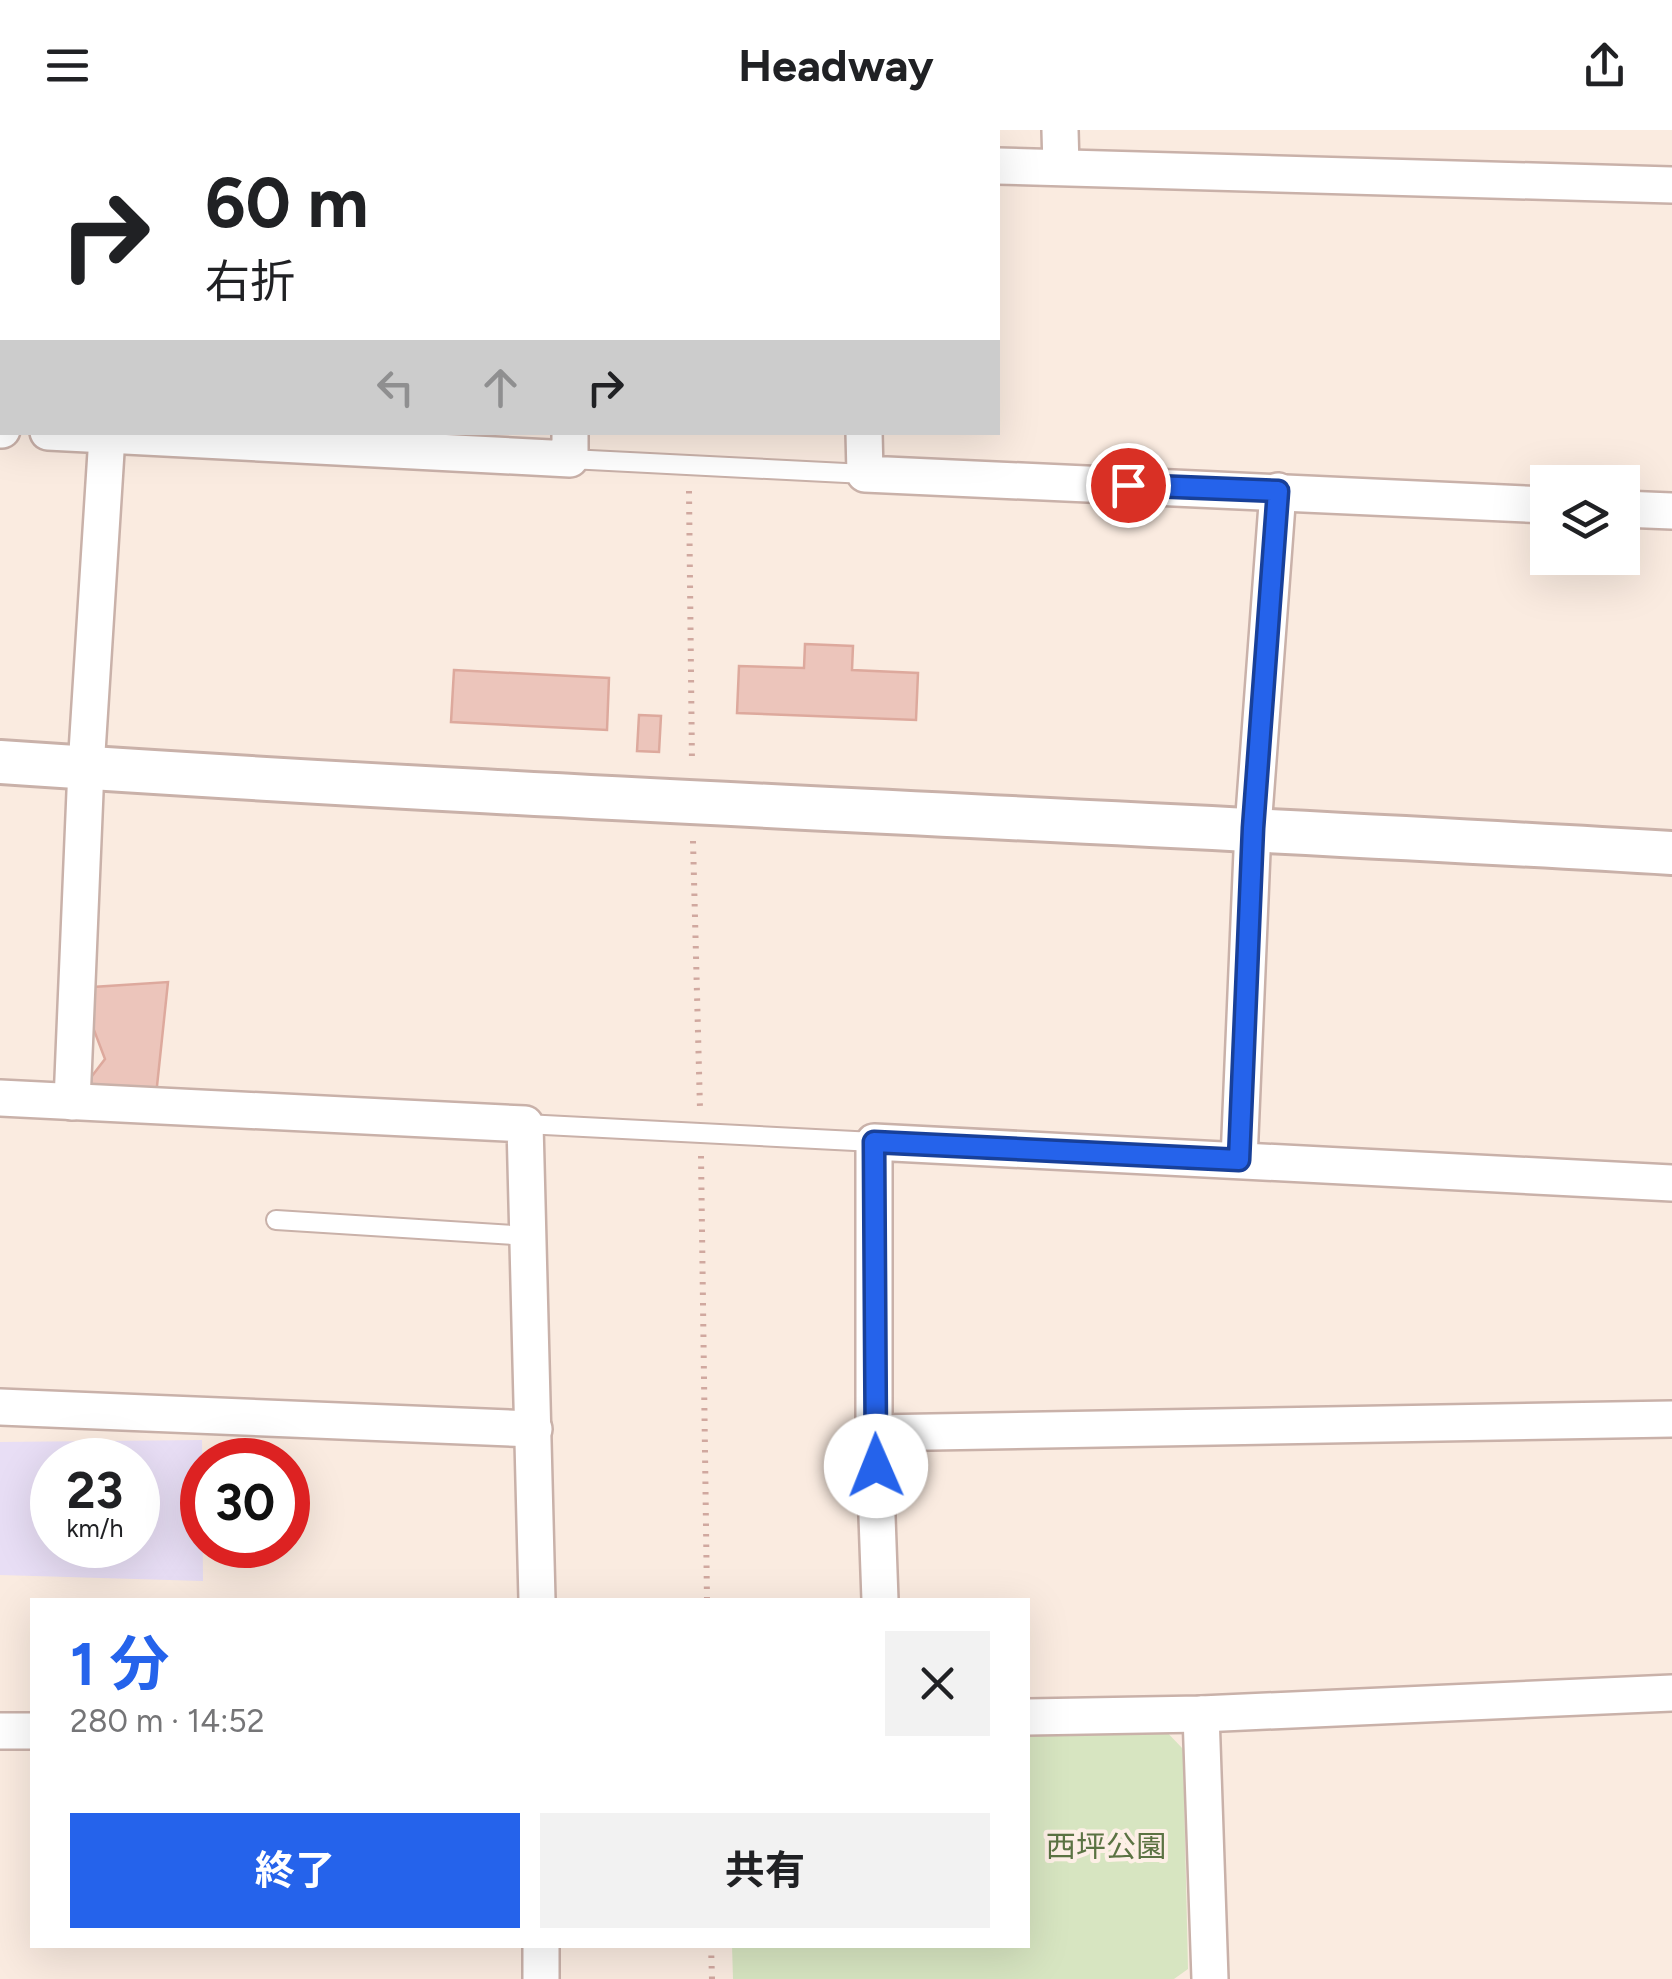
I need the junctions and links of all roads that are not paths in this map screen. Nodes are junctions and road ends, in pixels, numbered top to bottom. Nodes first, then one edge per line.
1 (1060, 130) edge
2 (1000, 166) edge
3 (1060, 167) junction
4 (1672, 184) edge
5 (92, 435) edge
6 (864, 435) edge
7 (107, 436) junction
8 (570, 446) edge
9 (865, 474) junction
10 (1278, 491) junction
11 (1530, 504) edge
12 (1640, 510) edge
13 (1672, 512) edge
14 (0, 762) edge
15 (86, 768) junction
16 (1253, 828) junction
17 (1672, 852) edge
18 (0, 1098) edge
19 (72, 1102) junction
20 (525, 1124) junction
21 (874, 1142) junction
22 (1239, 1160) junction
23 (1672, 1182) edge
24 (276, 1220) dead end
25 (528, 1236) junction
26 (0, 1407) edge
27 (1672, 1418) edge
28 (534, 1429) junction
29 (874, 1433) junction
30 (536, 1598) edge
31 (880, 1598) edge
32 (1672, 1693) edge
33 (1201, 1714) junction
34 (1030, 1717) edge
35 (30, 1730) edge
36 (0, 1731) edge
37 (541, 1948) edge
38 (541, 1979) edge
39 (1210, 1979) edge

1 - 3 street
2 - 3 street
3 - 4 street
5 - 7 street
6 - 9 street
7 - 8 street
7 - 15 street
8 - 9 lane
9 - 10 street
10 - 11 street
10 - 16 street
12 - 13 street
14 - 15 street
15 - 16 street
15 - 19 street
16 - 17 street
16 - 22 street
18 - 19 street
19 - 20 street
20 - 21 lane
20 - 25 street
21 - 22 street
21 - 29 street
22 - 23 street
24 - 25 lane
25 - 28 street
26 - 28 street
27 - 29 street
28 - 30 street
29 - 31 street
32 - 33 street
33 - 34 street
33 - 39 street
35 - 36 street
37 - 38 street

